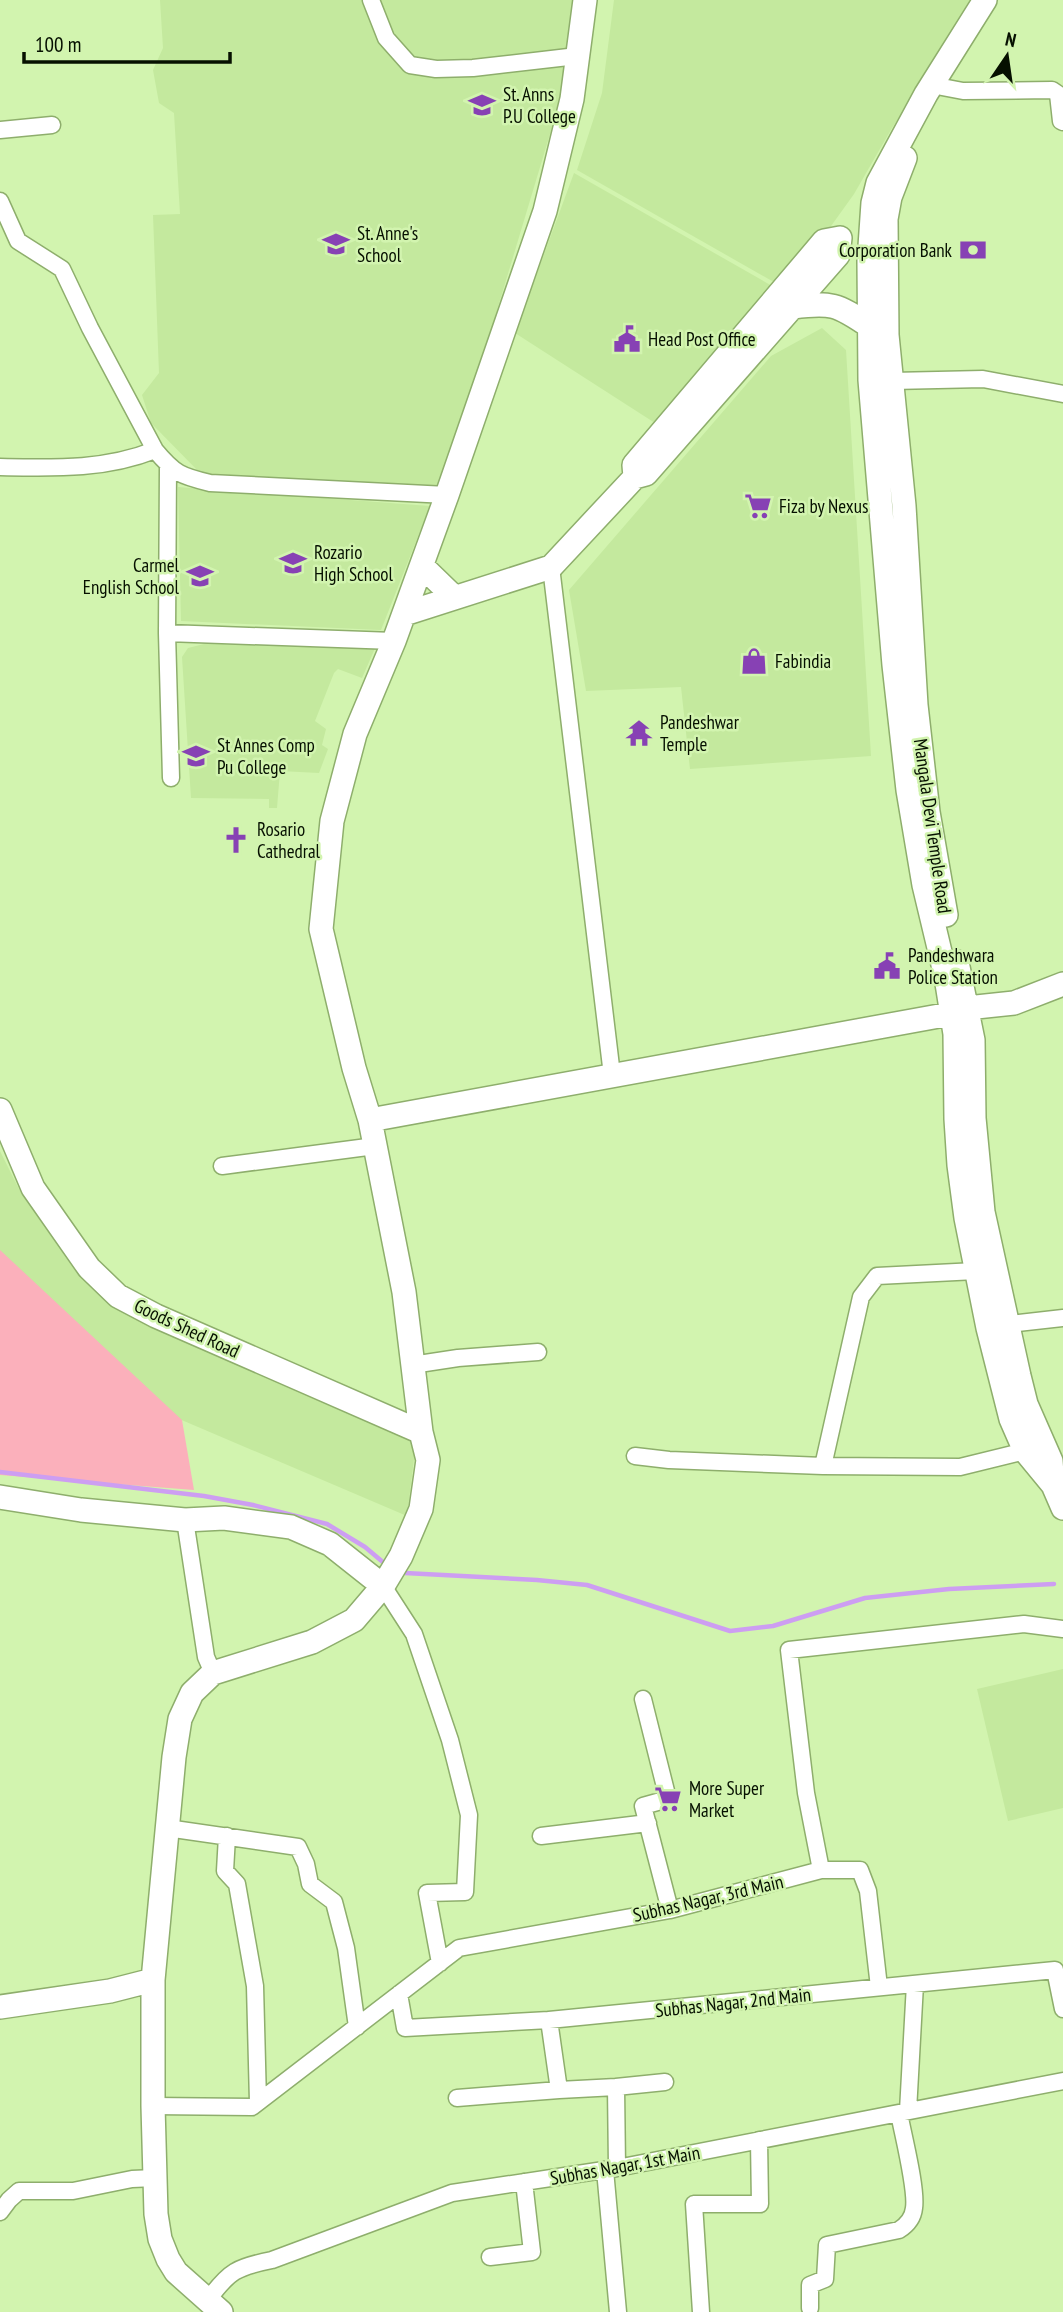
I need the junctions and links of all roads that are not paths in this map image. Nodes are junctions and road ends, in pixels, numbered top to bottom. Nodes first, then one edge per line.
1 (371, 0) edge
2 (585, 0) edge
3 (985, 0) edge
4 (1002, 0) edge
5 (577, 56) junction
6 (942, 87) junction
7 (1063, 122) edge
8 (52, 125) dead end
9 (0, 130) edge
10 (0, 201) edge
11 (882, 212) junction
12 (840, 238) junction
13 (793, 307) junction
14 (869, 326) junction
15 (892, 381) junction
16 (1063, 394) edge
17 (155, 450) junction
18 (169, 466) junction
19 (0, 467) edge
20 (635, 477) junction
21 (447, 495) junction
22 (422, 566) junction
23 (551, 567) junction
24 (454, 597) junction
25 (404, 614) junction
26 (167, 633) junction
27 (394, 641) junction
28 (171, 778) dead end
29 (941, 925) junction
30 (1063, 984) edge
31 (959, 1011) junction
32 (612, 1075) junction
33 (0, 1110) edge
34 (370, 1120) junction
35 (375, 1146) junction
36 (222, 1166) dead end
37 (976, 1271) junction
38 (1063, 1318) edge
39 (998, 1326) junction
40 (538, 1352) dead end
41 (412, 1365) junction
42 (421, 1432) junction
43 (1025, 1451) junction
44 (635, 1455) dead end
45 (823, 1466) junction
46 (1053, 1485) junction
47 (0, 1497) edge
48 (1063, 1508) edge
49 (185, 1520) junction
50 (383, 1586) junction
51 (1063, 1629) edge
52 (213, 1673) junction
53 (643, 1699) dead end
54 (648, 1823) junction
55 (167, 1828) junction
56 (227, 1836) junction
57 (541, 1836) dead end
58 (821, 1870) junction
59 (670, 1910) junction
60 (440, 1963) junction
61 (153, 1980) junction
62 (915, 1984) junction
63 (879, 1987) junction
64 (399, 1994) junction
65 (0, 2007) edge
66 (1063, 2009) edge
67 (549, 2020) junction
68 (357, 2026) junction
69 (1063, 2081) edge
70 (665, 2082) dead end
71 (616, 2087) junction
72 (559, 2090) junction
73 (457, 2098) dead end
74 (258, 2102) junction
75 (153, 2106) junction
76 (904, 2112) junction
77 (759, 2140) junction
78 (611, 2169) junction
79 (155, 2178) junction
80 (524, 2182) junction
81 (0, 2213) edge
82 (490, 2257) dead end
83 (214, 2306) edge
84 (810, 2308) dead end
85 (618, 2312) edge
86 (701, 2312) edge

1 - 5 street
2 - 5 main road
3 - 11 main road
4 - 6 main road
5 - 21 main road
6 - 7 street
6 - 11 main road
8 - 9 street
10 - 17 street
11 - 12 main road
11 - 14 main road, Mangala Devi Temple Road
11 - 15 main road, Mangala Devi Temple Road
12 - 13 main road
12 - 20 main road
13 - 14 main road
13 - 20 main road
14 - 29 main road, Mangala Devi Temple Road
15 - 16 street
15 - 29 main road, Mangala Devi Temple Road
17 - 18 street
17 - 19 street
18 - 21 street
18 - 26 street
20 - 23 main road
21 - 22 main road
22 - 24 main road
22 - 25 main road
23 - 24 main road
23 - 32 street
24 - 25 main road
25 - 27 main road
26 - 27 street
26 - 28 street
27 - 34 main road
29 - 31 main road, Mangala Devi Temple Road
30 - 31 main road
31 - 32 main road
31 - 37 main road, Mangala Devi Temple Road
31 - 39 main road, Mangala Devi Temple Road
32 - 34 main road
33 - 42 main road, Goods Shed Road
34 - 35 main road
35 - 36 street
35 - 41 main road
37 - 39 main road, Mangala Devi Temple Road
37 - 45 street
38 - 39 street
39 - 43 main road, Mangala Devi Temple Road
39 - 46 main road, Mangala Devi Temple Road
40 - 41 street
41 - 42 main road
42 - 50 main road
43 - 45 street
43 - 46 main road, Mangala Devi Temple Road
44 - 45 street
46 - 48 main road, Mangala Devi Temple Road
47 - 49 main road
49 - 50 main road
49 - 52 street
50 - 52 main road
50 - 60 street
51 - 58 street
52 - 55 main road
53 - 54 street
54 - 57 street
54 - 59 street
55 - 56 street
55 - 61 main road
56 - 68 street
56 - 74 street
58 - 59 street, Subhas Nagar, 3rd Main
58 - 63 street, Subhas Nagar, 3rd Main
59 - 60 street, Subhas Nagar, 3rd Main
60 - 64 street, Subhas Nagar, 3rd Main
61 - 65 main road
61 - 75 main road
62 - 63 street, Subhas Nagar, 2nd Main
62 - 66 street, Subhas Nagar, 2nd Main
62 - 76 street
63 - 67 street, Subhas Nagar, 2nd Main
64 - 67 street, Subhas Nagar, 2nd Main
64 - 68 street, Subhas Nagar, 3rd Main
67 - 72 street
68 - 74 street, Subhas Nagar, 3rd Main
69 - 76 street, Subhas Nagar, 1st Main
70 - 71 street
71 - 72 street
71 - 78 street
72 - 73 street
74 - 75 street, Subhas Nagar, 3rd Main
75 - 79 main road
76 - 77 street, Subhas Nagar, 1st Main
76 - 84 street
77 - 78 street, Subhas Nagar, 1st Main
77 - 86 street
78 - 80 street, Subhas Nagar, 1st Main
78 - 85 street
79 - 81 street
79 - 83 main road
80 - 82 street
80 - 83 street, Subhas Nagar, 1st Main

